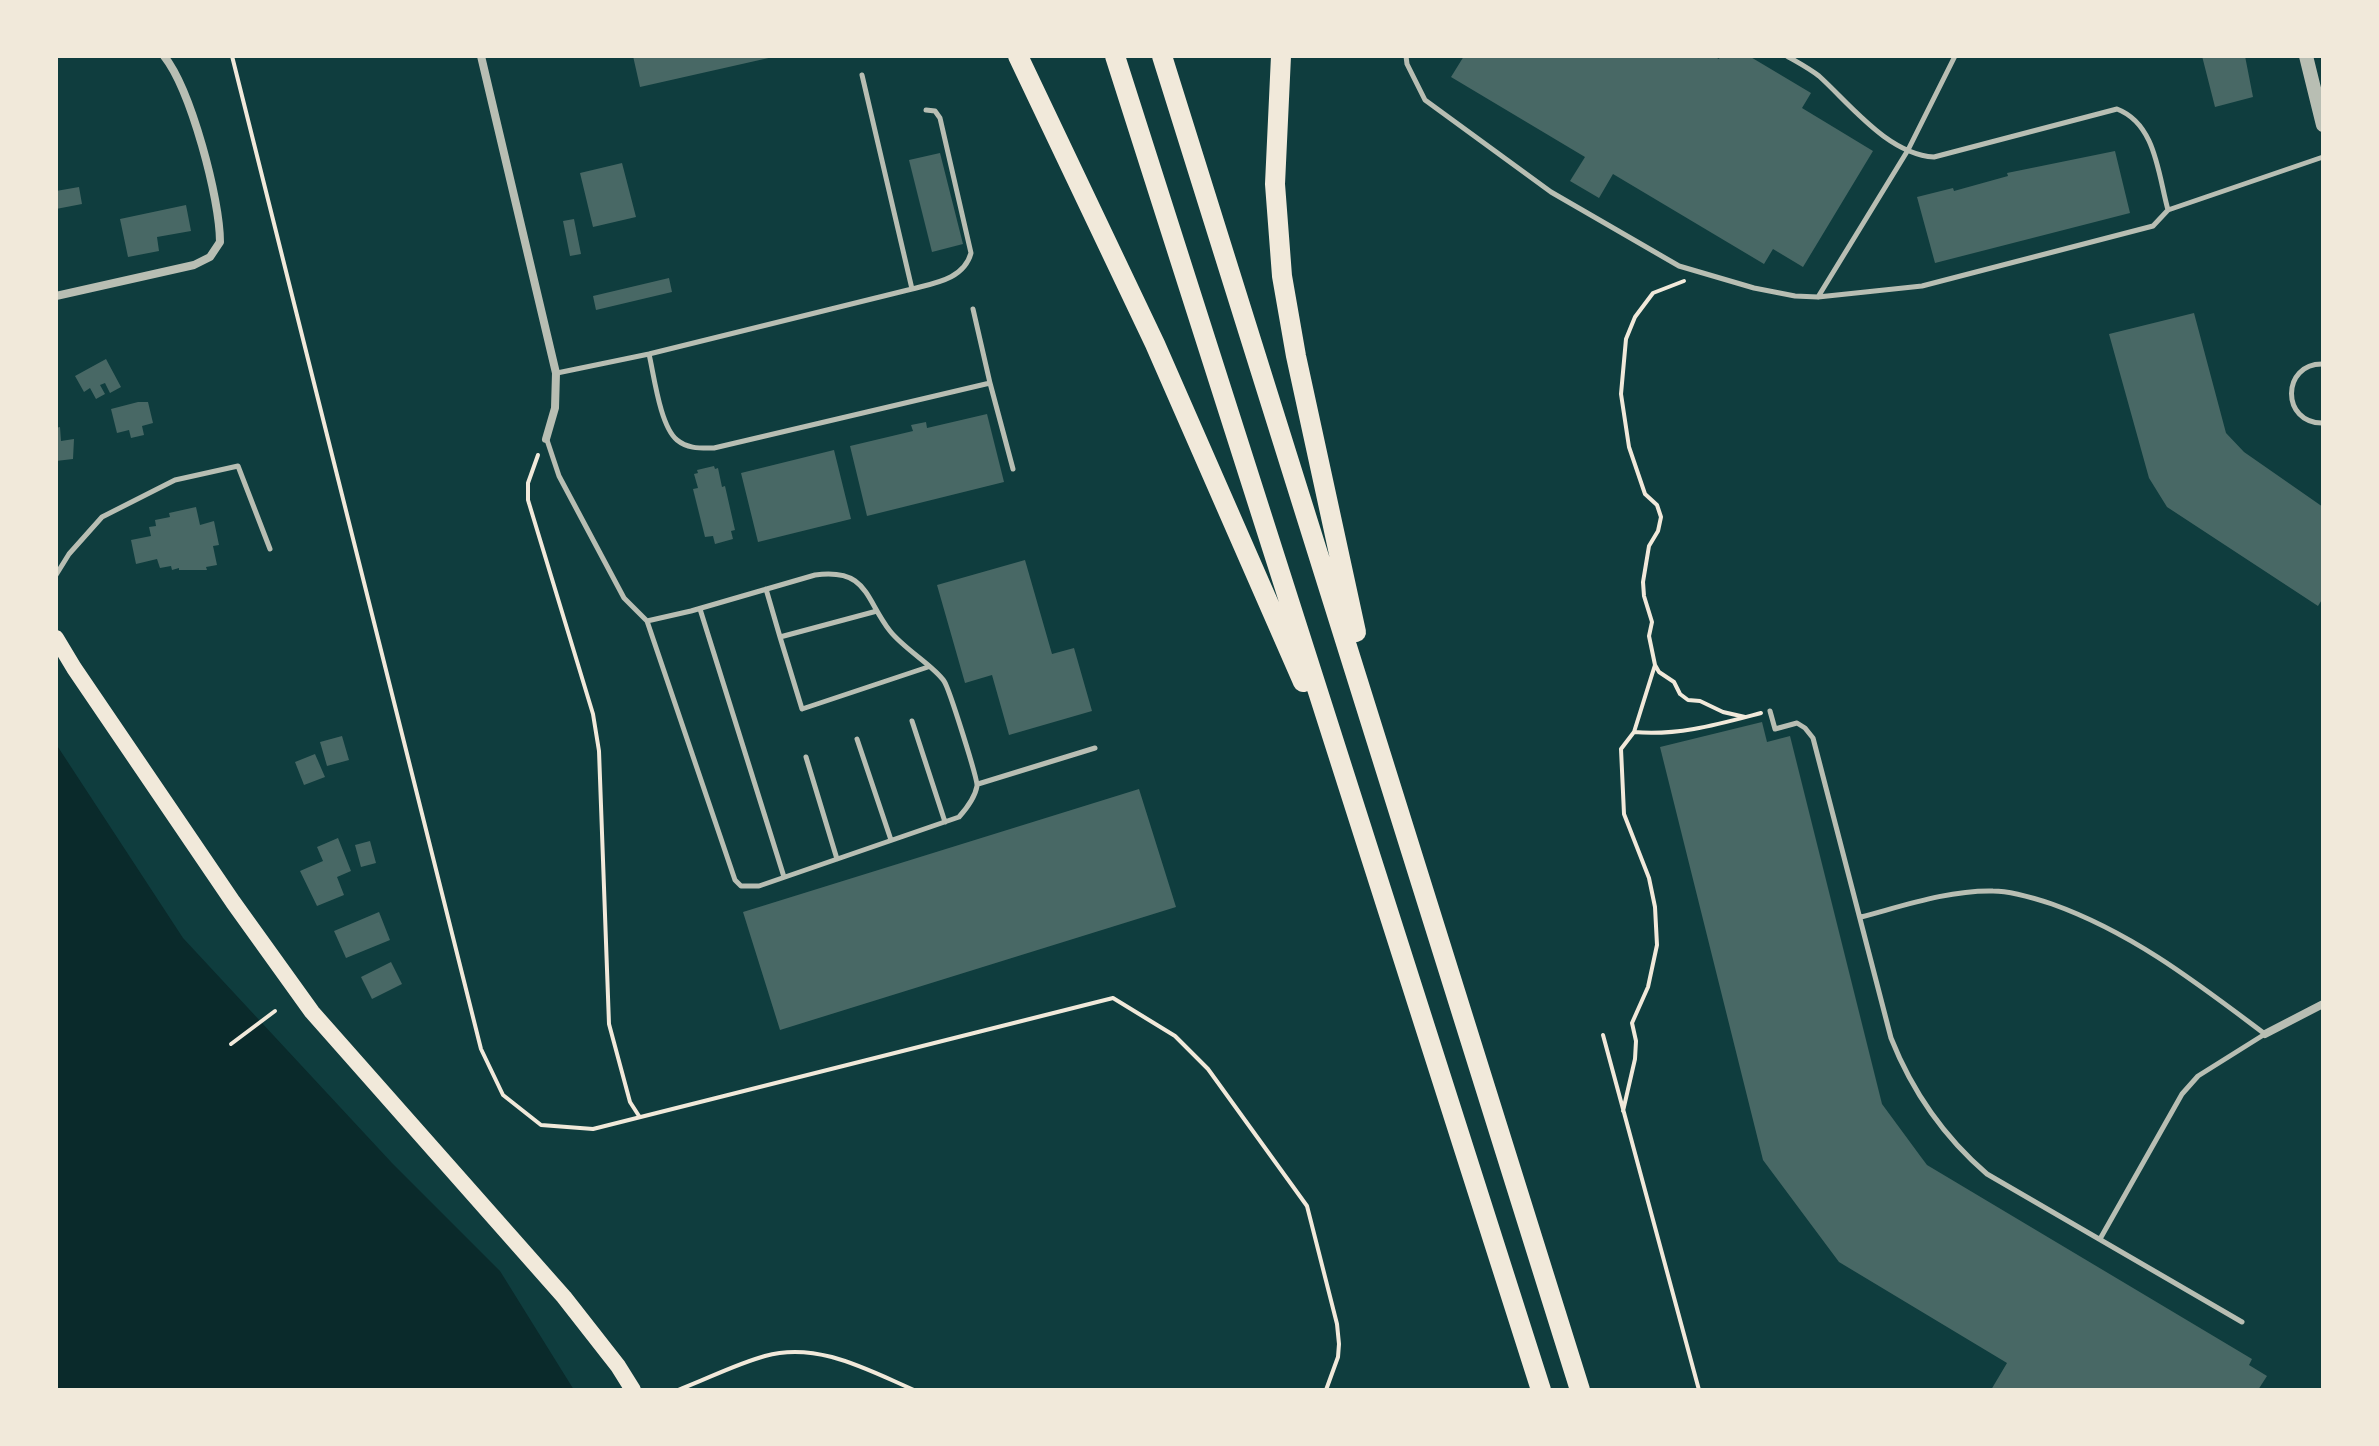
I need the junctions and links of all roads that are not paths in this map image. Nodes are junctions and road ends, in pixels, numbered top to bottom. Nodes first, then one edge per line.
1 (164, 56) edge
2 (481, 56) edge
3 (1018, 56) edge
4 (1115, 56) edge
5 (1162, 56) edge
6 (1281, 56) edge
7 (1406, 56) edge
8 (1787, 56) edge
9 (1955, 56) edge
10 (2306, 56) edge
11 (862, 75) dead end
12 (926, 110) dead end
13 (2323, 125) edge
14 (1908, 150) junction
15 (2323, 157) edge
16 (2168, 210) junction
17 (912, 289) junction
18 (56, 296) edge
19 (1818, 297) junction
20 (973, 309) dead end
21 (649, 354) junction
22 (2323, 364) edge
23 (556, 373) junction
24 (990, 383) junction
25 (2323, 423) edge
26 (546, 439) joint
27 (1013, 469) dead end
28 (270, 549) dead end
29 (56, 575) edge
30 (766, 589) junction
31 (700, 609) junction
32 (877, 611) junction
33 (647, 621) junction
34 (780, 637) junction
35 (56, 638) edge
36 (928, 667) junction
37 (1770, 711) road end
38 (912, 721) dead end
39 (857, 739) dead end
40 (1095, 748) dead end
41 (806, 757) dead end
42 (1384, 761) junction
43 (1343, 773) junction
44 (978, 784) junction
45 (945, 822) junction
46 (891, 840) junction
47 (837, 859) junction
48 (784, 877) junction
49 (1861, 917) junction
50 (2323, 1004) edge
51 (2265, 1034) junction
52 (2100, 1239) junction
53 (2242, 1322) dead end
54 (633, 1390) edge
55 (1541, 1390) edge
56 (1580, 1390) edge

1 - 18 street
2 - 23 street
3 - 43 highway
4 - 43 highway
5 - 42 highway
6 - 42 highway
7 - 19 lane
8 - 14 lane
9 - 14 lane
10 - 13 street
11 - 17 lane
12 - 17 lane
14 - 16 lane
14 - 19 lane
15 - 16 lane
16 - 19 lane
17 - 21 lane
20 - 24 lane
21 - 23 lane
21 - 24 lane
22 - 25 lane
23 - 26 street
24 - 27 lane
26 - 33 lane
28 - 29 lane
30 - 31 lane
30 - 32 lane
30 - 34 lane
31 - 33 lane
31 - 48 lane
32 - 34 lane
32 - 36 lane
33 - 48 lane
34 - 36 lane
35 - 54 main road
36 - 44 lane
37 - 49 lane
38 - 45 lane
39 - 46 lane
40 - 44 lane
41 - 47 lane
42 - 56 highway
43 - 55 highway
44 - 45 lane
45 - 46 lane
46 - 47 lane
47 - 48 lane
49 - 51 lane
49 - 52 lane
50 - 51 street
51 - 52 lane
52 - 53 lane

